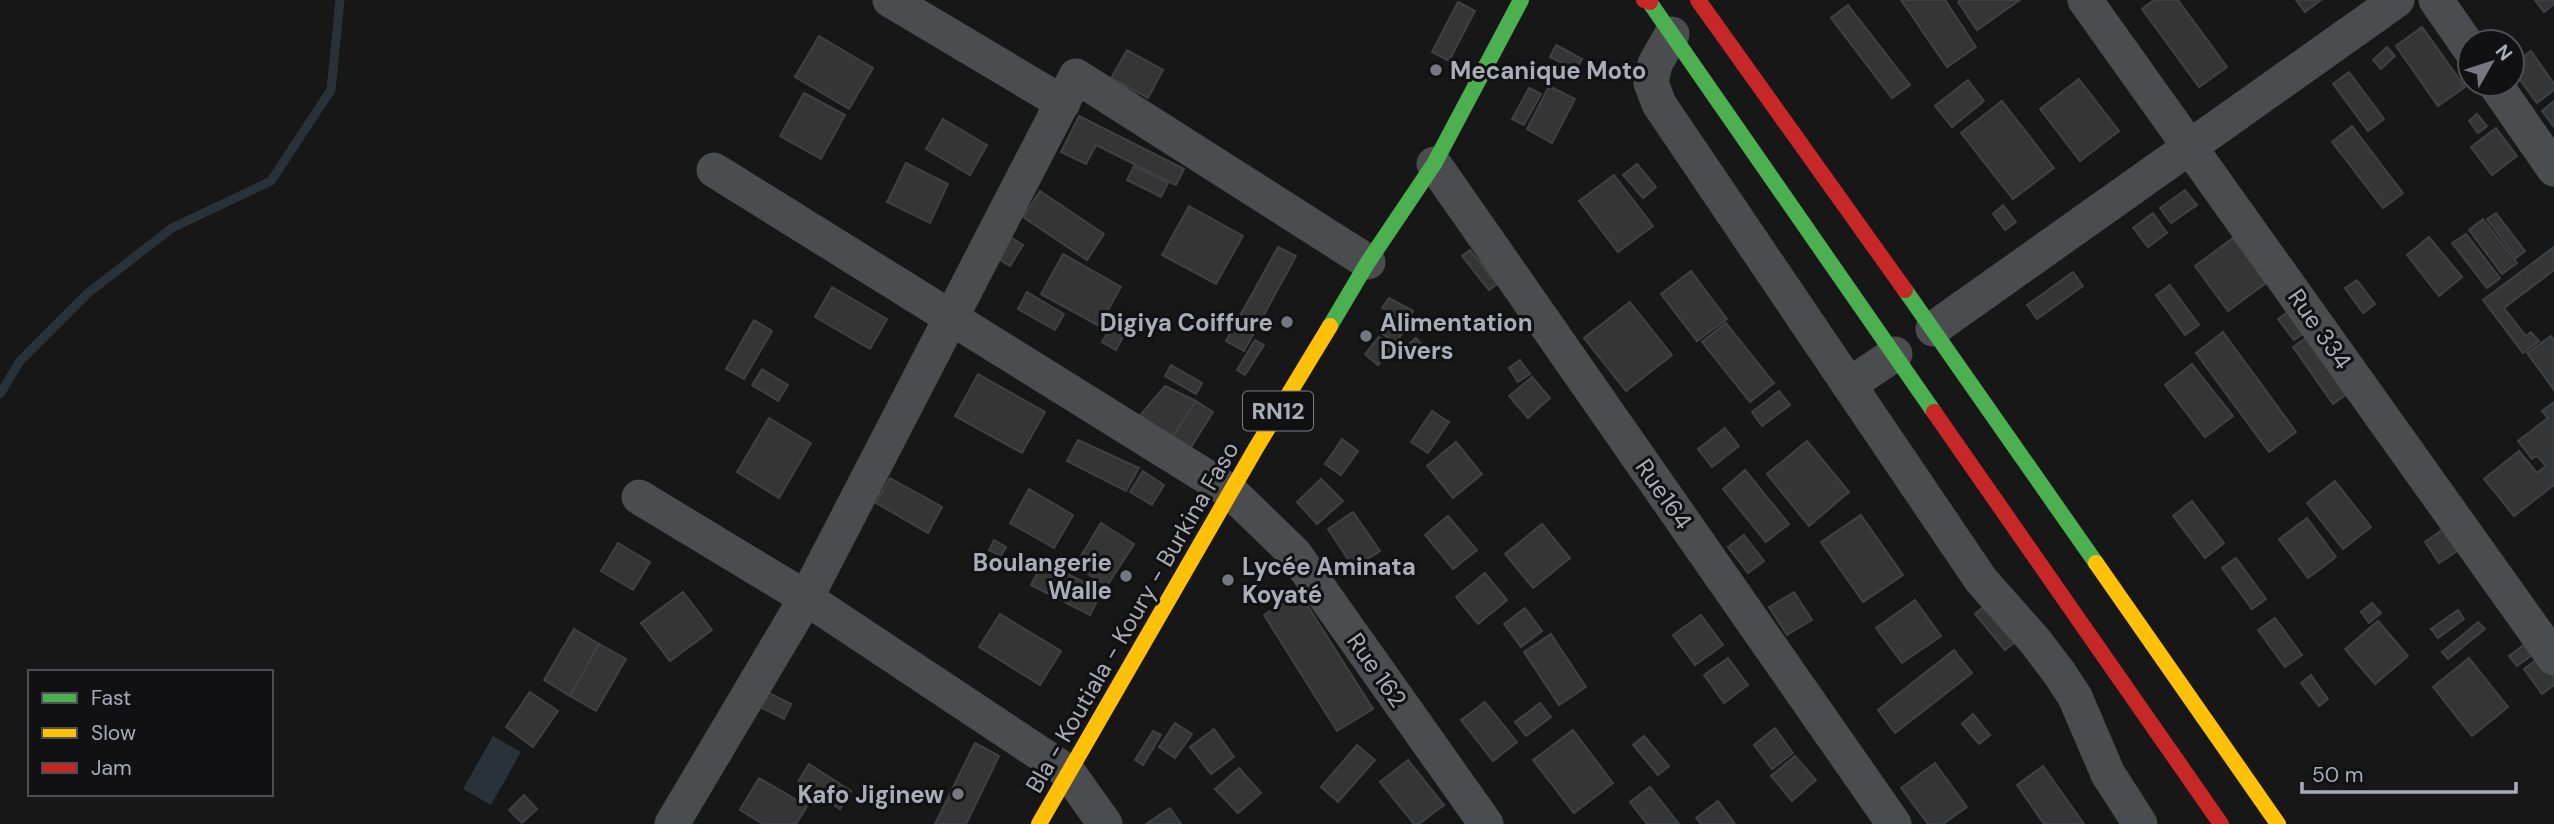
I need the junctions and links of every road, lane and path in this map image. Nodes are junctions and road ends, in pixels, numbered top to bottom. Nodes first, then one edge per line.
1 (890, 0) edge
2 (1698, 0) edge
3 (2085, 0) edge
4 (2397, 0) edge
5 (2436, 0) edge
6 (1522, 1) edge
7 (1647, 1) edge
8 (2456, 29) edge
9 (1672, 34) junction
10 (2505, 98) edge
11 (1063, 103) junction
12 (2190, 147) junction
13 (1434, 164) junction
14 (2554, 169) edge
15 (713, 170) dead end
16 (1368, 262) junction
17 (952, 317) junction
18 (1933, 329) junction
19 (1895, 354) junction
20 (1849, 385) junction
21 (1231, 492) junction
22 (639, 497) dead end
23 (806, 598) junction
24 (2554, 658) edge
25 (1068, 772) junction
26 (673, 824) edge
27 (1038, 824) edge
28 (1105, 824) edge
29 (1486, 824) edge
30 (1894, 824) edge
31 (2140, 824) edge
32 (2221, 824) edge
33 (2278, 824) edge

1 - 11 street
2 - 18 main road
3 - 12 street, Rue 334
4 - 12 street
5 - 8 street
6 - 13 main road, Bla - Koutiala - Koury - Burkina Faso / RN12
7 - 9 main road
9 - 19 main road
9 - 20 street
10 - 14 street
11 - 16 street
11 - 17 street
12 - 18 street
12 - 24 street, Rue 334
13 - 16 main road, Bla - Koutiala - Koury - Burkina Faso / RN12
13 - 30 street, Rue164
15 - 17 street, Rue 162
16 - 21 main road, Bla - Koutiala - Koury - Burkina Faso / RN12
17 - 21 street, Rue 162
17 - 23 street
18 - 33 main road
19 - 20 street
19 - 32 main road
20 - 31 street
21 - 25 main road, Bla - Koutiala - Koury - Burkina Faso / RN12
21 - 29 street, Rue 162
22 - 23 street
23 - 25 street
23 - 26 street
25 - 27 main road, Bla - Koutiala - Koury - Burkina Faso / RN12
25 - 28 street

